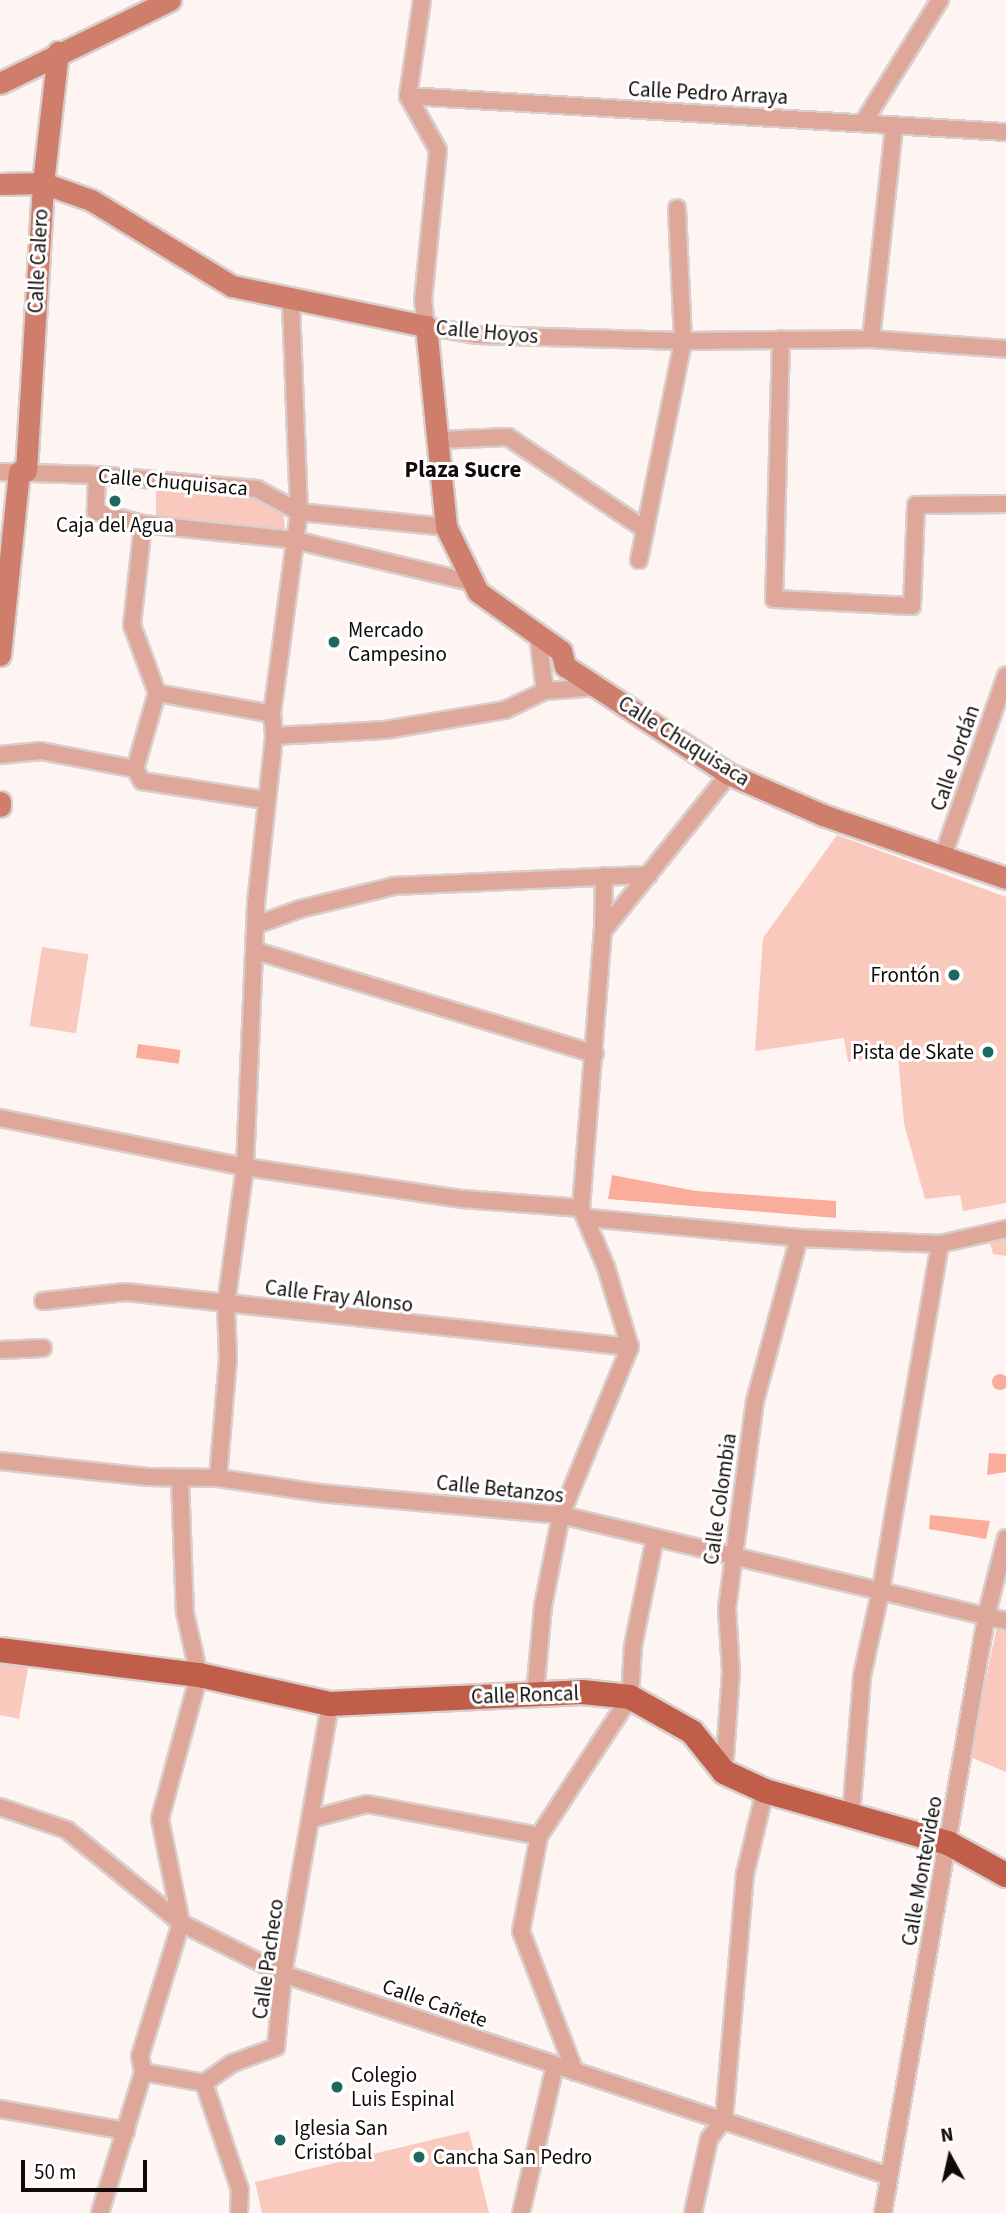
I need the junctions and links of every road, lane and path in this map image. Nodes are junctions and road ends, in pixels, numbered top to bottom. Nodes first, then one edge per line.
1 (170, 0) edge
2 (422, 0) edge
3 (940, 0) edge
4 (58, 52) junction
5 (0, 83) edge
6 (408, 96) junction
7 (863, 123) junction
8 (894, 127) junction
9 (1006, 132) edge
10 (43, 183) junction
11 (0, 184) edge
12 (677, 208) dead end
13 (291, 301) junction
14 (426, 326) junction
15 (780, 339) junction
16 (871, 339) junction
17 (683, 341) junction
18 (1006, 349) edge
19 (438, 440) junction
20 (15, 472) edge
21 (97, 475) junction
22 (1006, 504) edge
23 (299, 512) junction
24 (143, 524) junction
25 (446, 527) junction
26 (646, 530) junction
27 (294, 540) junction
28 (639, 560) dead end
29 (474, 583) junction
30 (538, 635) junction
31 (0, 655) edge
32 (1006, 676) edge
33 (597, 687) junction
34 (545, 691) junction
35 (158, 693) junction
36 (272, 714) junction
37 (274, 736) junction
38 (0, 755) edge
39 (135, 769) junction
40 (729, 774) junction
41 (265, 800) junction
42 (944, 853) junction
43 (649, 874) junction
44 (604, 876) junction
45 (1006, 878) edge
46 (256, 925) junction
47 (603, 932) junction
48 (256, 951) junction
49 (594, 1054) junction
50 (0, 1118) edge
51 (245, 1167) junction
52 (585, 1213) junction
53 (1006, 1229) edge
54 (799, 1238) junction
55 (940, 1244) junction
56 (43, 1301) dead end
57 (226, 1304) junction
58 (630, 1347) junction
59 (43, 1348) dead end
60 (0, 1350) edge
61 (0, 1461) edge
62 (218, 1478) junction
63 (180, 1479) junction
64 (561, 1515) junction
65 (655, 1538) junction
66 (1006, 1538) edge
67 (733, 1554) junction
68 (881, 1589) junction
69 (987, 1614) junction
70 (1006, 1621) edge
71 (0, 1650) edge
72 (199, 1675) junction
73 (536, 1694) junction
74 (631, 1697) junction
75 (330, 1704) junction
76 (724, 1772) junction
77 (765, 1791) junction
78 (0, 1807) edge
79 (851, 1817) junction
80 (311, 1819) junction
81 (539, 1836) junction
82 (948, 1843) junction
83 (1006, 1875) edge
84 (181, 1923) junction
85 (283, 1974) junction
86 (555, 2066) junction
87 (144, 2072) junction
88 (575, 2072) junction
89 (204, 2083) junction
90 (0, 2109) edge
91 (724, 2119) junction
92 (126, 2131) junction
93 (889, 2176) junction
94 (100, 2213) edge
95 (239, 2213) edge
96 (521, 2213) edge
97 (693, 2213) edge
98 (883, 2213) edge

1 - 4 main road
2 - 6 street
3 - 7 street
4 - 5 main road
4 - 10 main road, Calle Calero
6 - 7 street, Calle Pedro Arraya
6 - 14 street
7 - 8 street, Calle Pedro Arraya
8 - 9 street, Calle Pedro Arraya
8 - 16 street
10 - 11 main road, Calle Hoyos
10 - 13 main road, Calle Hoyos
10 - 20 main road, Calle Calero
12 - 17 street
13 - 14 main road, Calle Hoyos
13 - 23 street
14 - 17 street, Calle Hoyos
14 - 19 main road
15 - 16 street, Calle Hoyos
15 - 17 street, Calle Hoyos
15 - 22 street
16 - 18 street, Calle Hoyos
17 - 26 street
19 - 25 main road
19 - 26 street
20 - 21 street, Calle Chuquisaca
20 - 31 main road, Calle Calero
21 - 23 street, Calle Chuquisaca
21 - 24 street
23 - 25 street, Calle Chuquisaca
23 - 27 street
24 - 27 street
24 - 35 street
25 - 29 main road, Calle Chuquisaca
26 - 28 street
27 - 29 street
27 - 36 street
29 - 30 main road, Calle Chuquisaca
30 - 33 main road, Calle Chuquisaca
30 - 34 street
32 - 42 street, Calle Jordán
33 - 34 street
33 - 40 main road, Calle Chuquisaca
34 - 37 street
35 - 36 street
35 - 39 street
36 - 37 street
37 - 41 street
38 - 39 street
39 - 41 street
40 - 42 main road, Calle Chuquisaca
40 - 43 street
41 - 46 street
42 - 45 main road, Calle Chuquisaca
43 - 44 street
43 - 47 street
44 - 46 street
44 - 47 street
46 - 48 street
47 - 49 street
48 - 49 street
48 - 51 street
49 - 52 street
50 - 51 street
51 - 52 street
51 - 57 street
52 - 54 street
52 - 58 street
53 - 55 street
54 - 55 street
54 - 67 street, Calle Colombia
55 - 68 street
56 - 57 street, Calle Fray Alonso
57 - 58 street, Calle Fray Alonso
57 - 62 street
58 - 64 street
59 - 60 street
61 - 63 street, Calle Betanzos
62 - 63 street, Calle Betanzos
62 - 64 street, Calle Betanzos
63 - 72 street
64 - 65 street, Calle Betanzos
64 - 73 street
65 - 67 street, Calle Betanzos
65 - 74 street
66 - 69 street, Calle Montevideo
67 - 68 street, Calle Betanzos
67 - 76 street, Calle Colombia
68 - 69 street, Calle Betanzos
68 - 79 street
69 - 70 street, Calle Betanzos
69 - 82 street, Calle Montevideo
71 - 72 main road, Calle Roncal
72 - 75 main road, Calle Roncal
72 - 84 street
73 - 74 main road, Calle Roncal
73 - 75 main road, Calle Roncal
74 - 76 main road, Calle Roncal
74 - 81 street
75 - 80 street, Calle Pacheco
76 - 77 main road, Calle Roncal
77 - 79 main road, Calle Roncal
77 - 91 street
78 - 84 street, Calle Cañete
79 - 82 main road, Calle Roncal
80 - 81 street
80 - 85 street, Calle Pacheco
81 - 88 street
82 - 83 main road, Calle Roncal
82 - 93 street, Calle Montevideo
84 - 85 street, Calle Cañete
84 - 87 street
85 - 86 street, Calle Cañete
85 - 89 street, Calle Pacheco
86 - 88 street, Calle Cañete
86 - 96 street
87 - 89 street
87 - 92 street
88 - 91 street, Calle Cañete
89 - 95 street
90 - 92 street
91 - 93 street, Calle Cañete
91 - 97 street
92 - 94 street
93 - 98 street, Calle Montevideo

